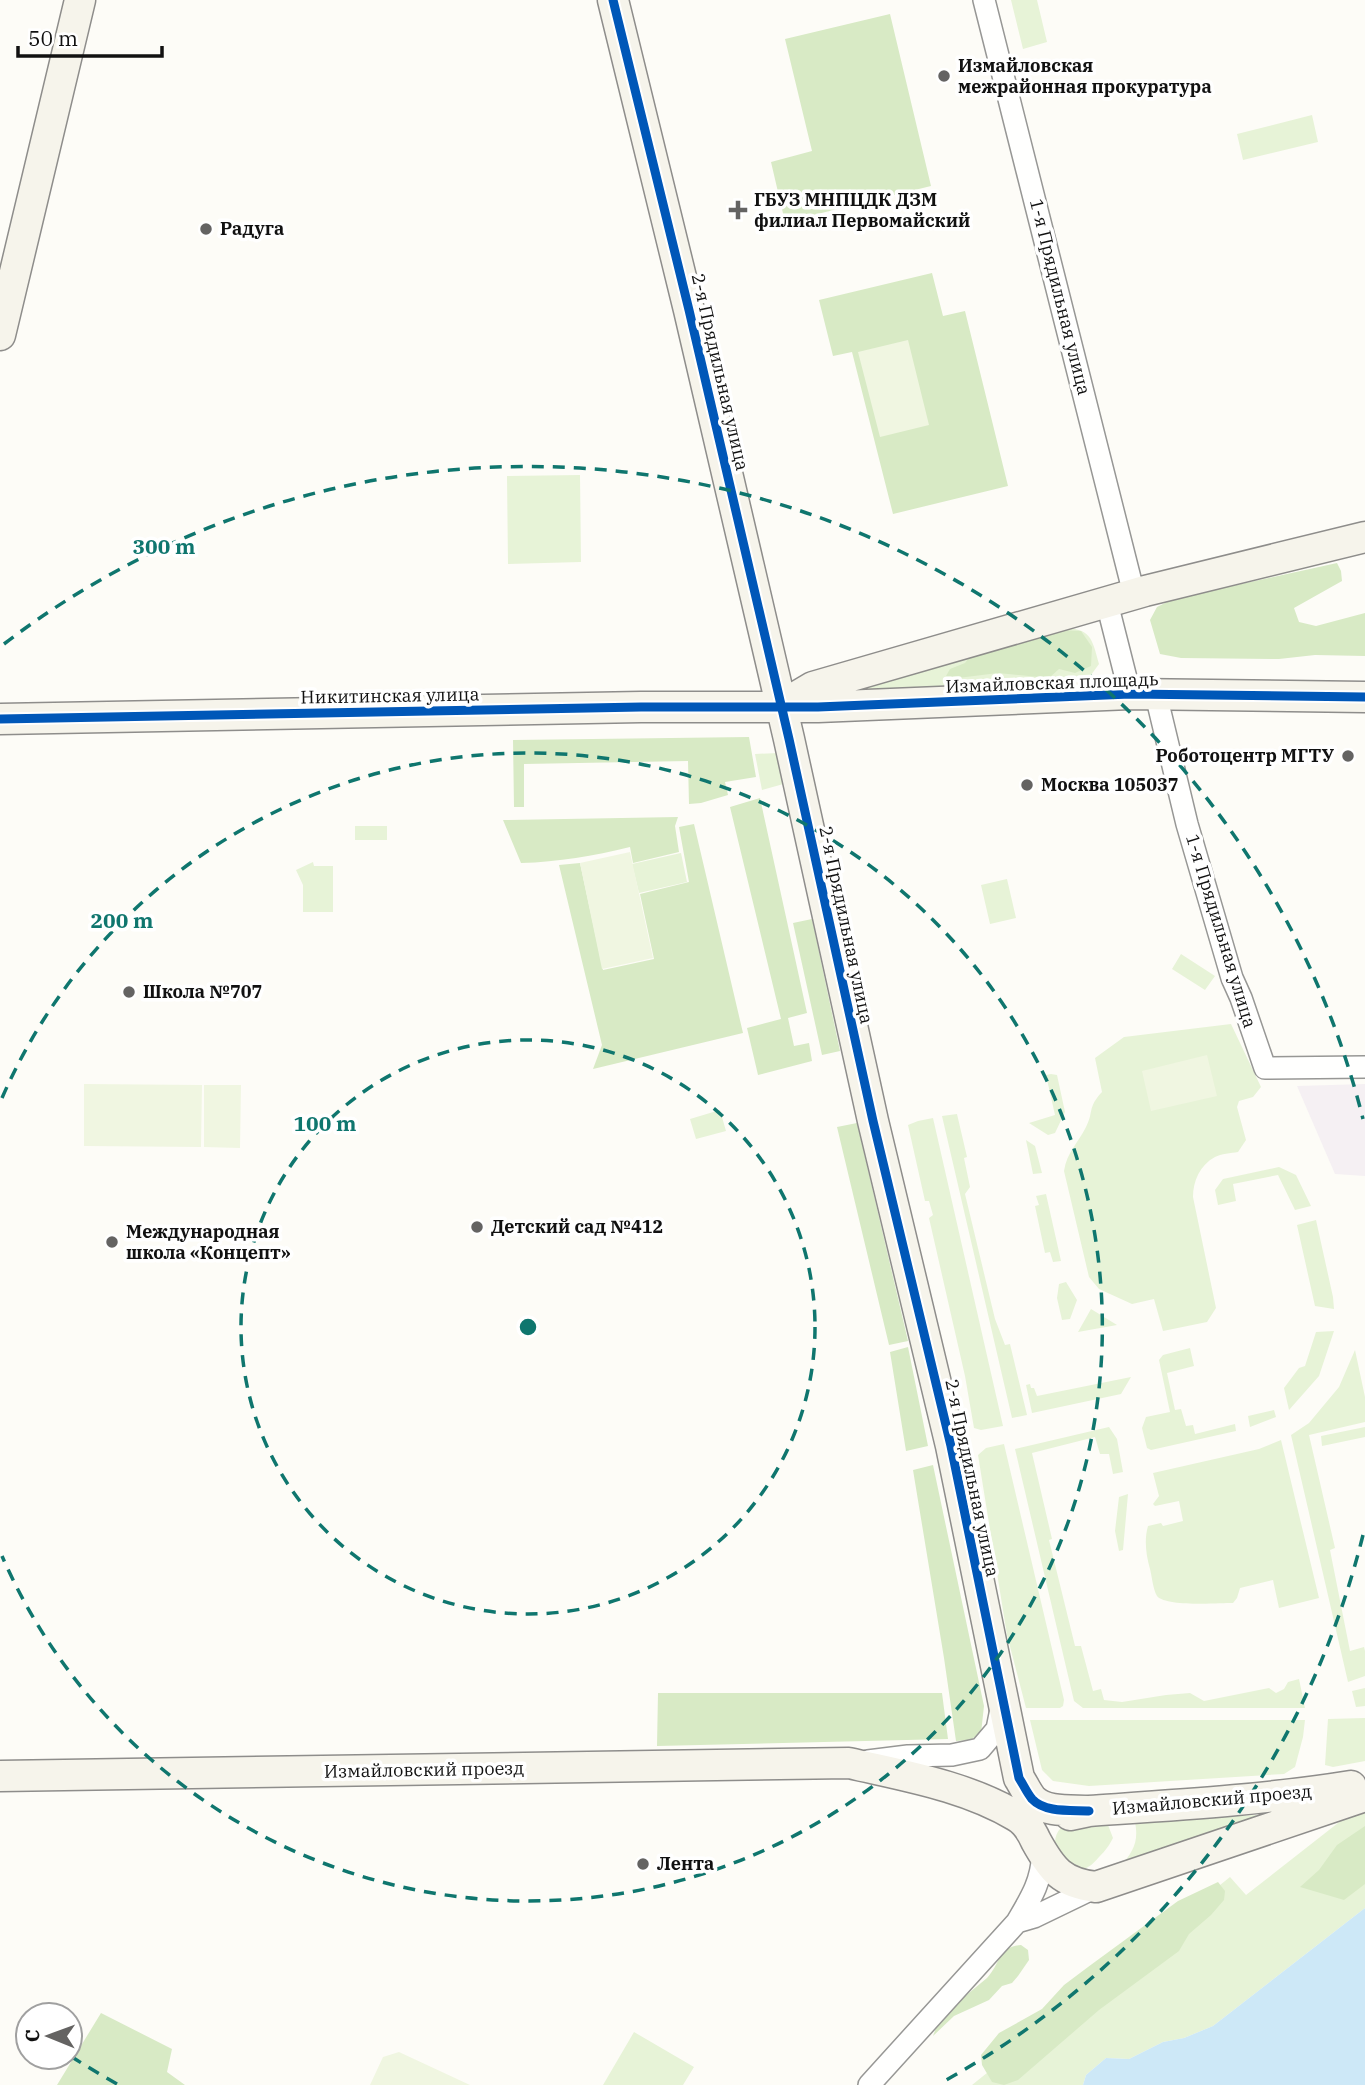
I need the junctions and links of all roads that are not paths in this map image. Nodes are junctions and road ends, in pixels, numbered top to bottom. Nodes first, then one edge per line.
1 (80, 0) edge
2 (613, 0) edge
3 (984, 0) edge
4 (0, 335) edge
5 (1365, 537) edge
6 (1121, 599) junction
7 (1143, 695) junction
8 (1365, 697) edge
9 (781, 706) junction
10 (0, 719) edge
11 (1365, 1067) edge
12 (1002, 1702) junction
13 (849, 1763) junction
14 (0, 1776) edge
15 (1365, 1784) edge
16 (1365, 1796) edge
17 (1089, 1811) junction
18 (1043, 1854) junction
19 (1096, 1887) junction
20 (1017, 1922) junction
21 (869, 2085) edge

1 - 4 street
2 - 9 street, 2-я Прядильная улица
3 - 6 street, 1-я Прядильная улица
5 - 6 street, Измайловская площадь
6 - 7 street, 1-я Прядильная улица
6 - 9 street, Измайловская площадь
7 - 8 street, Измайловская площадь
7 - 9 street, Измайловская площадь
7 - 11 street, 1-я Прядильная улица
9 - 10 street, Никитинская улица
9 - 12 street, 2-я Прядильная улица
12 - 13 street, Измайловский проезд
12 - 17 street, 2-я Прядильная улица
13 - 14 street, Измайловский проезд
13 - 18 street, Измайловский проезд
15 - 17 street, Измайловский проезд
16 - 19 street, Измайловский проезд
17 - 18 street, Измайловский проезд
18 - 19 street, Измайловский проезд
18 - 20 street
19 - 20 street, Измайловский проезд
20 - 21 street

